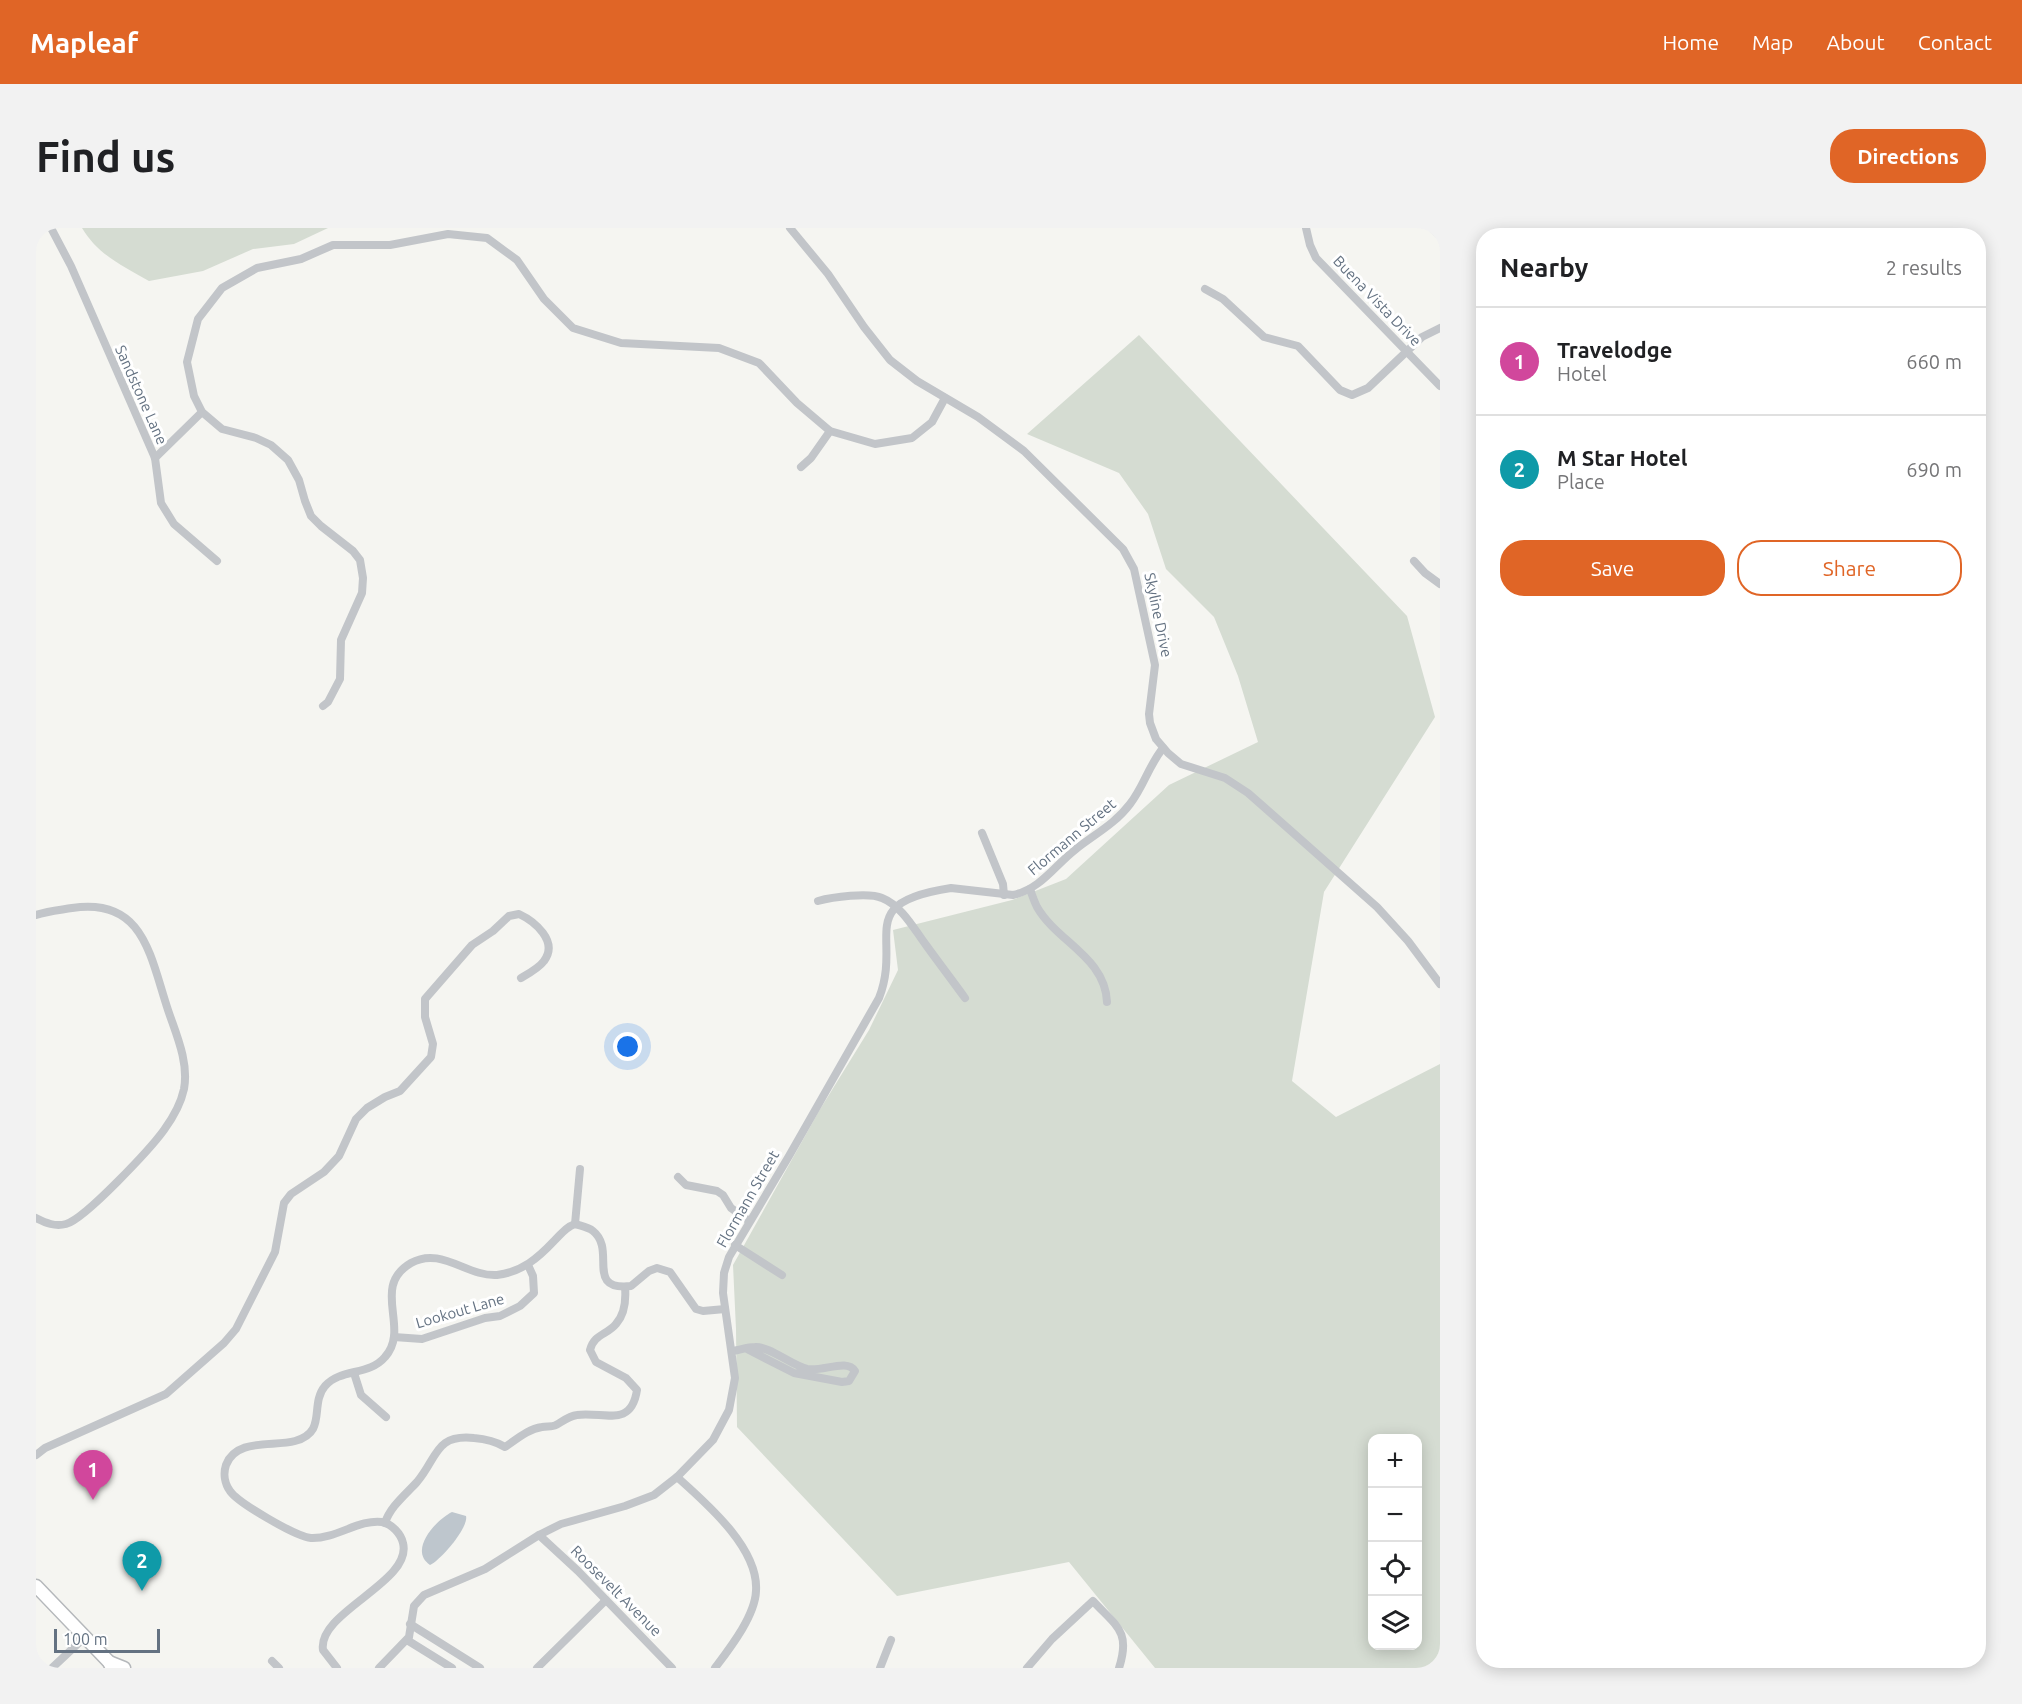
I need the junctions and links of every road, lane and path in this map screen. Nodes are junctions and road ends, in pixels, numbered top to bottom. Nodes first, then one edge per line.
1 (51, 228) edge
2 (790, 228) edge
3 (1306, 228) edge
4 (1432, 228) edge
5 (1440, 236) edge
6 (1205, 289) dead end
7 (1440, 328) edge
8 (1406, 351) junction
9 (1440, 386) edge
10 (945, 398) junction
11 (202, 412) junction
12 (830, 431) junction
13 (155, 458) junction
14 (801, 467) dead end
15 (216, 561) dead end
16 (1414, 561) dead end
17 (1440, 584) edge
18 (323, 706) dead end
19 (1163, 748) junction
20 (982, 833) dead end
21 (1030, 890) junction
22 (1004, 895) junction
23 (818, 901) dead end
24 (896, 908) junction
25 (36, 915) edge
26 (521, 978) dead end
27 (1440, 984) edge
28 (965, 998) dead end
29 (1107, 1002) dead end
30 (580, 1169) dead end
31 (678, 1177) dead end
32 (36, 1218) edge
33 (749, 1221) junction
34 (575, 1224) junction
35 (735, 1245) junction
36 (528, 1264) junction
37 (782, 1275) dead end
38 (625, 1287) junction
39 (725, 1309) junction
40 (394, 1336) junction
41 (747, 1349) junction
42 (732, 1351) junction
43 (354, 1373) junction
44 (386, 1417) dead end
45 (36, 1455) edge
46 (677, 1477) junction
47 (386, 1523) junction
48 (539, 1534) junction
49 (36, 1586) edge
50 (606, 1600) junction
51 (410, 1624) junction
52 (85, 1637) junction
53 (407, 1640) junction
54 (891, 1640) dead end
55 (272, 1661) dead end
56 (110, 1665) edge
57 (52, 1668) edge
58 (124, 1668) edge
59 (279, 1668) edge
60 (338, 1668) edge
61 (379, 1668) edge
62 (452, 1668) edge
63 (480, 1668) edge
64 (537, 1668) edge
65 (672, 1668) edge
66 (716, 1668) edge
67 (880, 1668) edge
68 (1027, 1668) edge
69 (1119, 1668) edge

1 - 13 street, Sandstone Lane
2 - 10 street, Skyline Drive
3 - 8 street, Buena Vista Drive
4 - 5 street
6 - 8 street
7 - 8 street
8 - 9 street, Buena Vista Drive
10 - 12 street
10 - 19 street, Skyline Drive
11 - 12 street
11 - 13 street
11 - 18 street
12 - 14 street
13 - 15 street, Sandstone Lane
16 - 17 street
19 - 21 street, Flormann Street
19 - 27 street, Skyline Drive
20 - 22 street
21 - 22 street, Flormann Street
21 - 29 street
22 - 24 street, Flormann Street
23 - 24 street
24 - 28 street
24 - 33 street, Flormann Street
25 - 32 street
26 - 45 street
30 - 34 street
31 - 33 street
33 - 35 street, Flormann Street
34 - 36 street
34 - 38 street
35 - 37 street
35 - 39 street, Flormann Street
36 - 40 street, Lookout Lane
36 - 40 street
38 - 39 street
38 - 47 street
39 - 42 street, Flormann Street
40 - 43 street
41 - 41 street
41 - 42 street
42 - 46 street, Flormann Street
43 - 44 street
43 - 47 street
46 - 48 street, Flormann Street
46 - 66 street
47 - 60 street
48 - 50 street, Roosevelt Avenue
48 - 51 street, Flormann Street
49 - 52 highway
50 - 64 street
50 - 65 street, Roosevelt Avenue
51 - 53 street, Flormann Street
51 - 63 street
52 - 56 highway
52 - 57 street
53 - 61 street
53 - 62 street
54 - 67 street
55 - 59 street
56 - 58 highway
68 - 69 street

